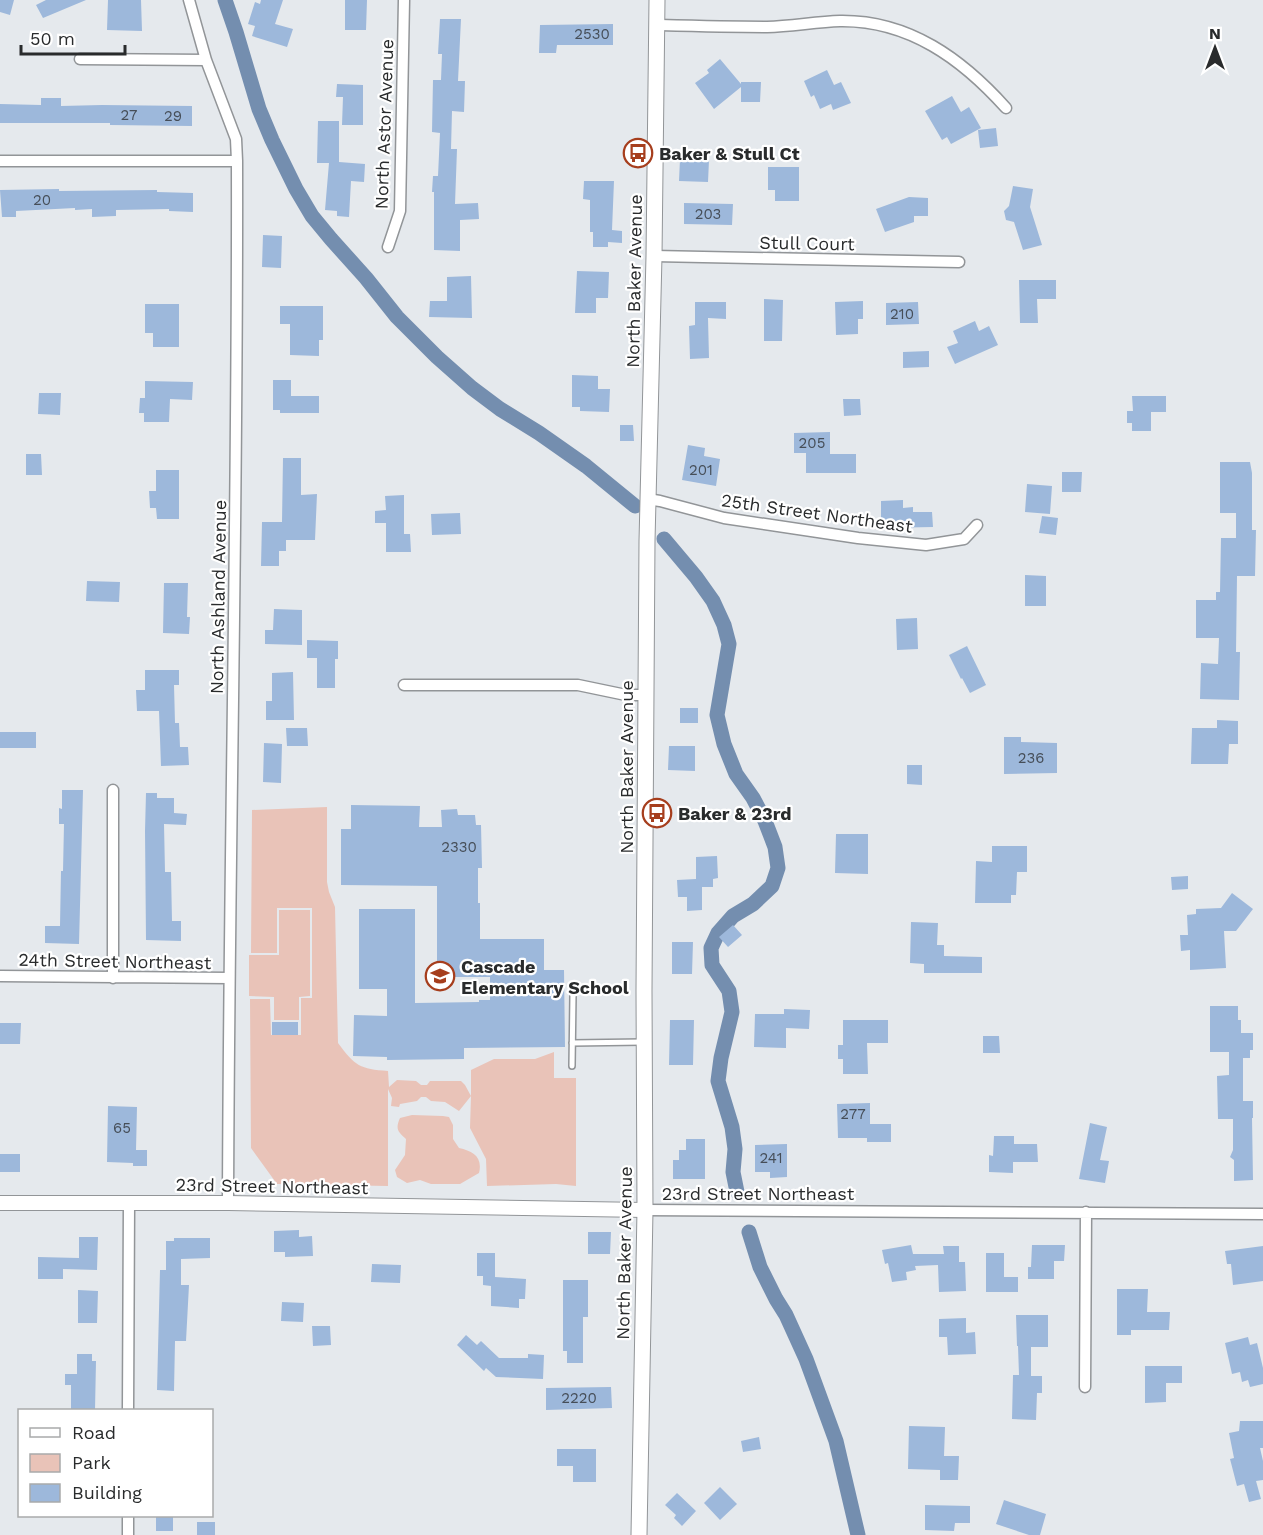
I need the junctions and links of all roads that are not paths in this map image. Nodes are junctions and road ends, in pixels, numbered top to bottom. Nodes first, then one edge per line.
1 (189, 0) edge
2 (404, 0) edge
3 (657, 0) edge
4 (657, 25) junction
5 (80, 59) dead end
6 (206, 60) junction
7 (1006, 108) dead end
8 (0, 160) edge
9 (237, 160) junction
10 (388, 246) dead end
11 (654, 256) junction
12 (959, 262) dead end
13 (647, 499) junction
14 (977, 525) dead end
15 (404, 685) dead end
16 (646, 695) junction
17 (113, 790) dead end
18 (0, 976) edge
19 (113, 978) junction
20 (229, 978) junction
21 (573, 995) dead end
22 (644, 1042) junction
23 (573, 1043) junction
24 (572, 1066) dead end
25 (0, 1203) edge
26 (228, 1203) junction
27 (129, 1204) junction
28 (645, 1210) junction
29 (1086, 1212) junction
30 (1263, 1214) edge
31 (1085, 1387) dead end
32 (128, 1409) edge
33 (128, 1517) edge
34 (128, 1535) edge
35 (639, 1535) edge

1 - 6 street, North Ashland Avenue
2 - 10 street, North Astor Avenue
3 - 4 main road, North Baker Avenue
4 - 7 street
4 - 11 main road, North Baker Avenue
5 - 6 street
6 - 9 street, North Ashland Avenue
8 - 9 street
9 - 20 street, North Ashland Avenue
11 - 12 street, Stull Court
11 - 13 main road, North Baker Avenue
13 - 14 street, 25th Street Northeast
13 - 16 main road, North Baker Avenue
15 - 16 street
16 - 22 main road, North Baker Avenue
17 - 19 street
18 - 19 street, 24th Street Northeast
19 - 20 street, 24th Street Northeast
20 - 26 street, North Ashland Avenue
21 - 23 lane
22 - 23 lane
22 - 28 main road, North Baker Avenue
23 - 24 lane
25 - 27 street, 23rd Street Northeast
26 - 27 street, 23rd Street Northeast
26 - 28 street, 23rd Street Northeast
27 - 32 street
28 - 29 street, 23rd Street Northeast
28 - 35 main road, North Baker Avenue
29 - 30 street, 23rd Street Northeast
29 - 31 street
33 - 34 street

